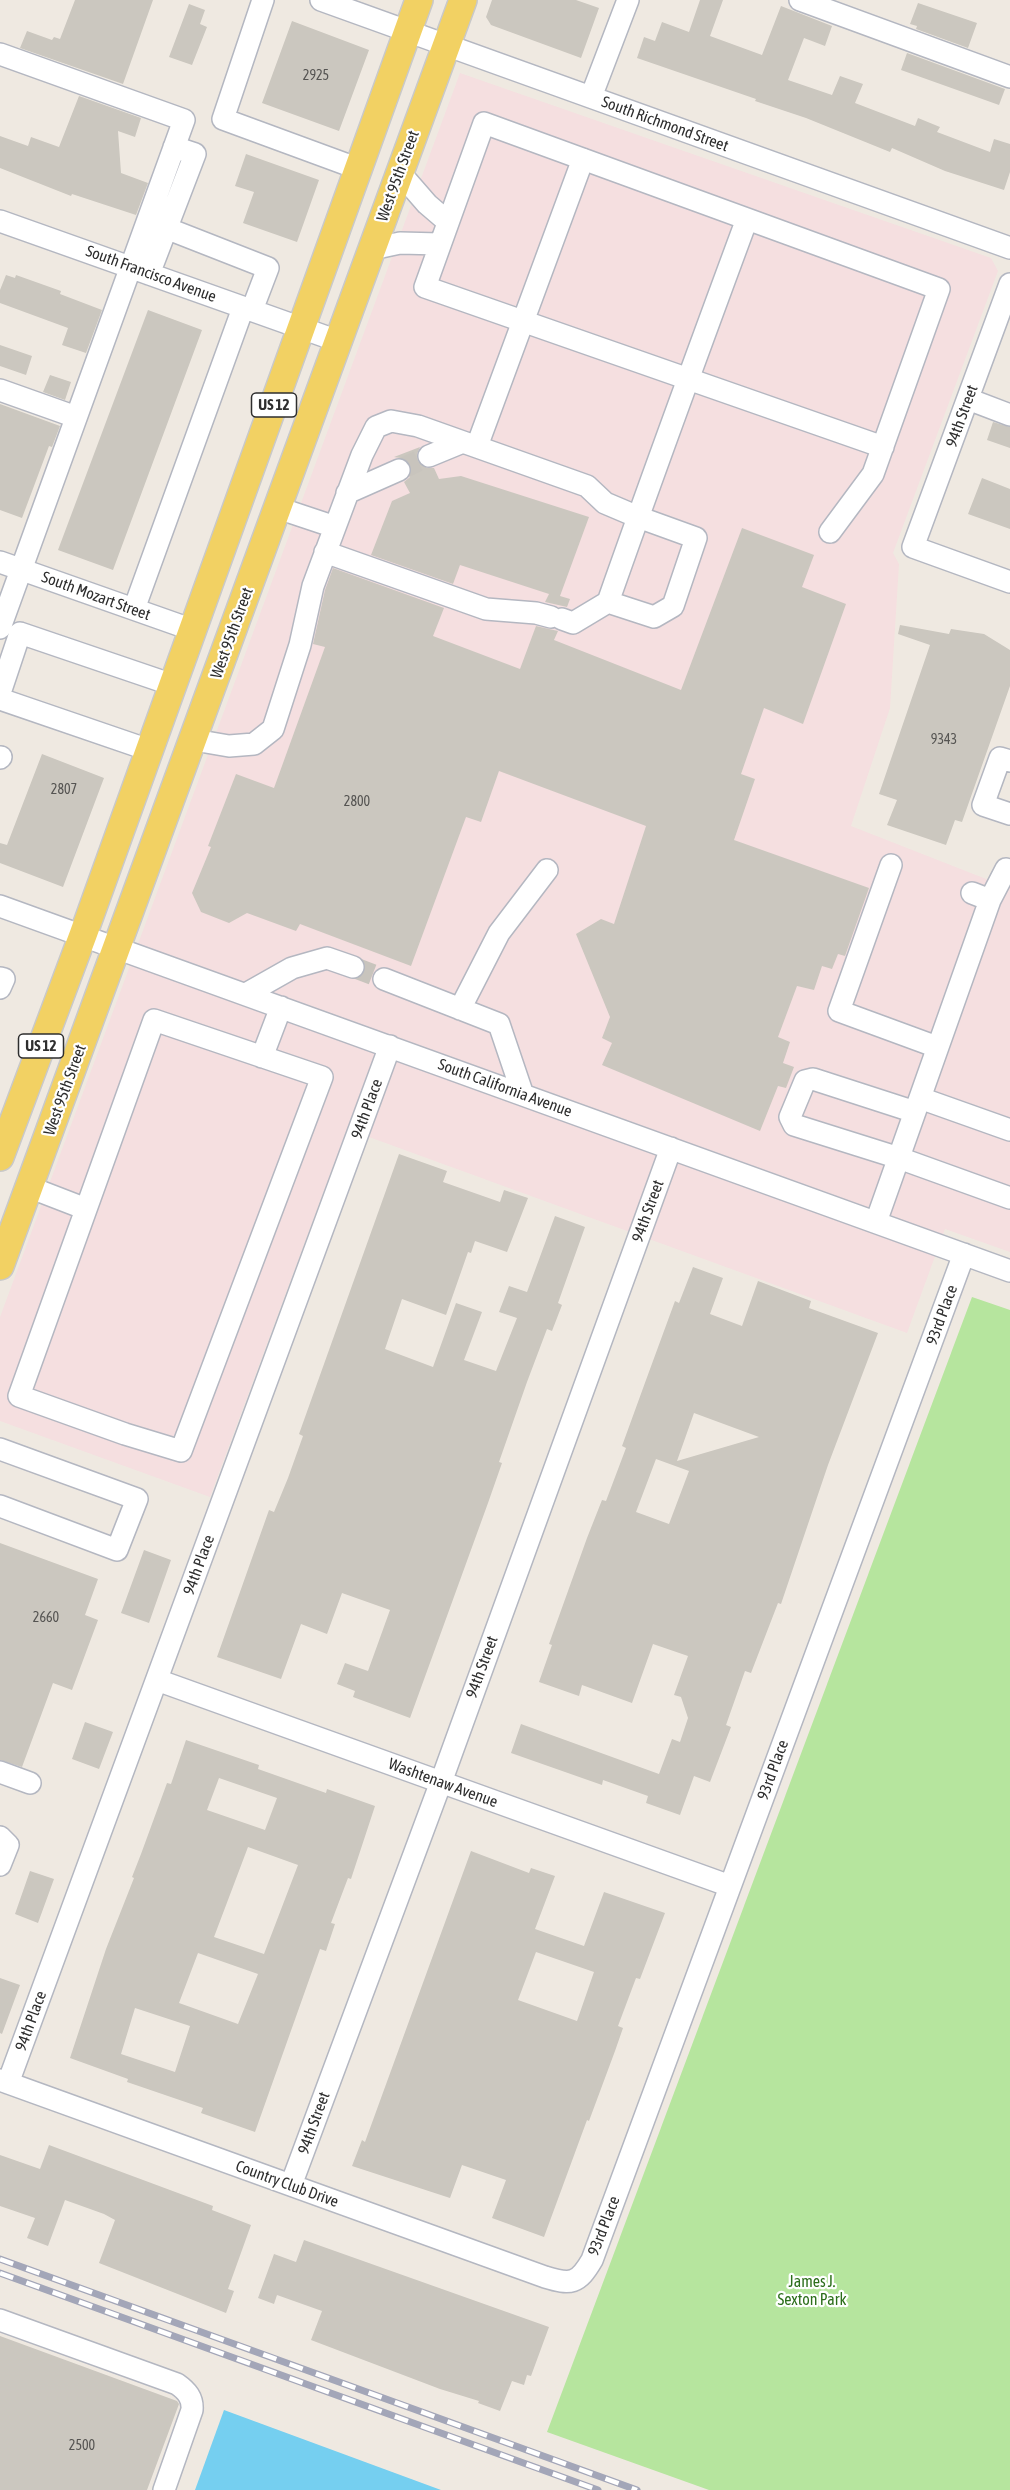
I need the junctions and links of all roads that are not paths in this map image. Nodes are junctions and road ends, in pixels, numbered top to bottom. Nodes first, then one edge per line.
1 (263, 0) edge
2 (321, 0) edge
3 (419, 0) edge
4 (463, 0) edge
5 (628, 0) edge
6 (801, 0) edge
7 (408, 32) junction
8 (446, 45) junction
9 (0, 54) edge
10 (1010, 77) edge
11 (591, 97) junction
12 (583, 159) junction
13 (359, 169) junction
14 (400, 173) junction
15 (747, 219) junction
16 (0, 221) edge
17 (448, 222) junction
18 (157, 225) junction
19 (440, 244) junction
20 (1010, 248) edge
21 (372, 249) junction
22 (140, 270) junction
23 (1010, 284) edge
24 (248, 309) junction
25 (523, 322) junction
26 (302, 328) junction
27 (338, 341) junction
28 (687, 380) junction
29 (0, 390) edge
30 (968, 399) junction
31 (1010, 415) edge
32 (76, 417) junction
33 (470, 444) junction
34 (883, 447) junction
35 (429, 456) tunnel mouth
36 (399, 470) tunnel mouth
37 (347, 493) junction
38 (278, 508) junction
39 (638, 517) junction
40 (335, 526) junction
41 (830, 532) dead end
42 (325, 552) junction
43 (0, 562) edge
44 (21, 569) junction
45 (1010, 582) edge
46 (608, 602) junction
47 (134, 609) junction
48 (0, 628) edge
49 (193, 630) junction
50 (173, 685) junction
51 (0, 693) edge
52 (0, 699) edge
53 (194, 740) junction
54 (149, 750) junction
55 (1010, 761) edge
56 (1010, 814) edge
57 (891, 865) dead end
58 (547, 870) dead end
59 (1010, 871) edge
60 (0, 906) edge
61 (83, 935) junction
62 (118, 948) junction
63 (352, 967) tunnel mouth
64 (0, 978) edge
65 (384, 979) tunnel mouth
66 (0, 988) edge
67 (246, 994) junction
68 (281, 1007) junction
69 (460, 1009) junction
70 (390, 1046) junction
71 (938, 1047) junction
72 (262, 1057) junction
73 (523, 1095) junction
74 (917, 1105) junction
75 (8, 1113) edge
76 (1010, 1130) edge
77 (671, 1148) junction
78 (0, 1157) edge
79 (899, 1158) junction
80 (29, 1187) junction
81 (1010, 1198) edge
82 (86, 1209) junction
83 (876, 1222) junction
84 (964, 1254) junction
85 (0, 1266) edge
86 (1010, 1271) edge
87 (0, 1449) edge
88 (0, 1506) edge
89 (157, 1680) junction
90 (0, 1772) edge
91 (441, 1782) junction
92 (30, 1783) dead end
93 (0, 1837) edge
94 (0, 1865) edge
95 (730, 1886) junction
96 (4, 2082) edge
97 (291, 2185) junction
98 (574, 2282) joint
99 (0, 2320) edge
100 (164, 2490) edge

1 - 13 street
2 - 7 street, South Richmond Street
3 - 7 main road, US 12
4 - 8 main road, West 95th Street / US 12
5 - 11 street
6 - 10 street
7 - 8 street, South Richmond Street
7 - 13 main road, US 12
8 - 11 street, South Richmond Street
8 - 14 main road, West 95th Street / US 12
9 - 18 street
11 - 20 street, South Richmond Street
12 - 15 street
12 - 17 street
12 - 25 street
13 - 26 main road, US 12
14 - 17 street
14 - 21 main road, West 95th Street / US 12
15 - 28 street
15 - 34 street
16 - 22 street, South Francisco Avenue
17 - 19 street
18 - 22 street
18 - 24 street
19 - 21 street
19 - 25 street
21 - 27 main road, West 95th Street / US 12
22 - 24 street, South Francisco Avenue
22 - 32 street
23 - 30 street, 94th Street
24 - 26 street, South Francisco Avenue
24 - 47 street
25 - 28 street
25 - 33 street
26 - 27 street, South Francisco Avenue
26 - 49 main road, US 12
27 - 38 main road, West 95th Street / US 12
28 - 34 street
28 - 39 street
29 - 32 street
30 - 31 street
30 - 45 street, 94th Street
32 - 44 street
33 - 35 street
33 - 37 street
33 - 39 street
34 - 41 street
36 - 37 street
37 - 40 street
38 - 40 street
38 - 53 main road, West 95th Street / US 12
39 - 46 street
39 - 46 street
40 - 42 street
42 - 46 street
42 - 53 street
43 - 44 street, South Mozart Street
44 - 47 street, South Mozart Street
44 - 48 street
47 - 49 street, South Mozart Street
49 - 50 main road, US 12
50 - 51 street
50 - 54 main road, US 12
52 - 54 street
53 - 62 main road, West 95th Street / US 12
54 - 61 main road, US 12
55 - 56 street
57 - 71 street
58 - 69 street
59 - 71 street
60 - 61 street, South California Avenue
61 - 62 street, South California Avenue
61 - 75 main road, US 12
62 - 67 street, South California Avenue
62 - 80 main road, West 95th Street / US 12
63 - 67 street
64 - 66 street
65 - 69 street
67 - 68 street, South California Avenue
68 - 70 street, South California Avenue
68 - 72 street
69 - 73 street
70 - 73 street, South California Avenue
70 - 89 street, 94th Place
71 - 74 street
72 - 82 street
72 - 82 street
73 - 77 street, South California Avenue
74 - 76 street
74 - 79 street
74 - 79 street
75 - 78 main road, US 12
77 - 83 street, South California Avenue
77 - 91 street, 94th Street
79 - 81 street
79 - 83 street
80 - 82 street
80 - 85 main road, West 95th Street / US 12
83 - 84 street, South California Avenue
84 - 86 street, South California Avenue
84 - 95 street, 93rd Place
87 - 88 street
89 - 91 street, Washtenaw Avenue
89 - 96 street, 94th Place
90 - 92 street
91 - 95 street, Washtenaw Avenue
91 - 97 street, 94th Street
93 - 94 street
95 - 98 street, 93rd Place
96 - 97 street, Country Club Drive
97 - 98 street, Country Club Drive
99 - 100 street

